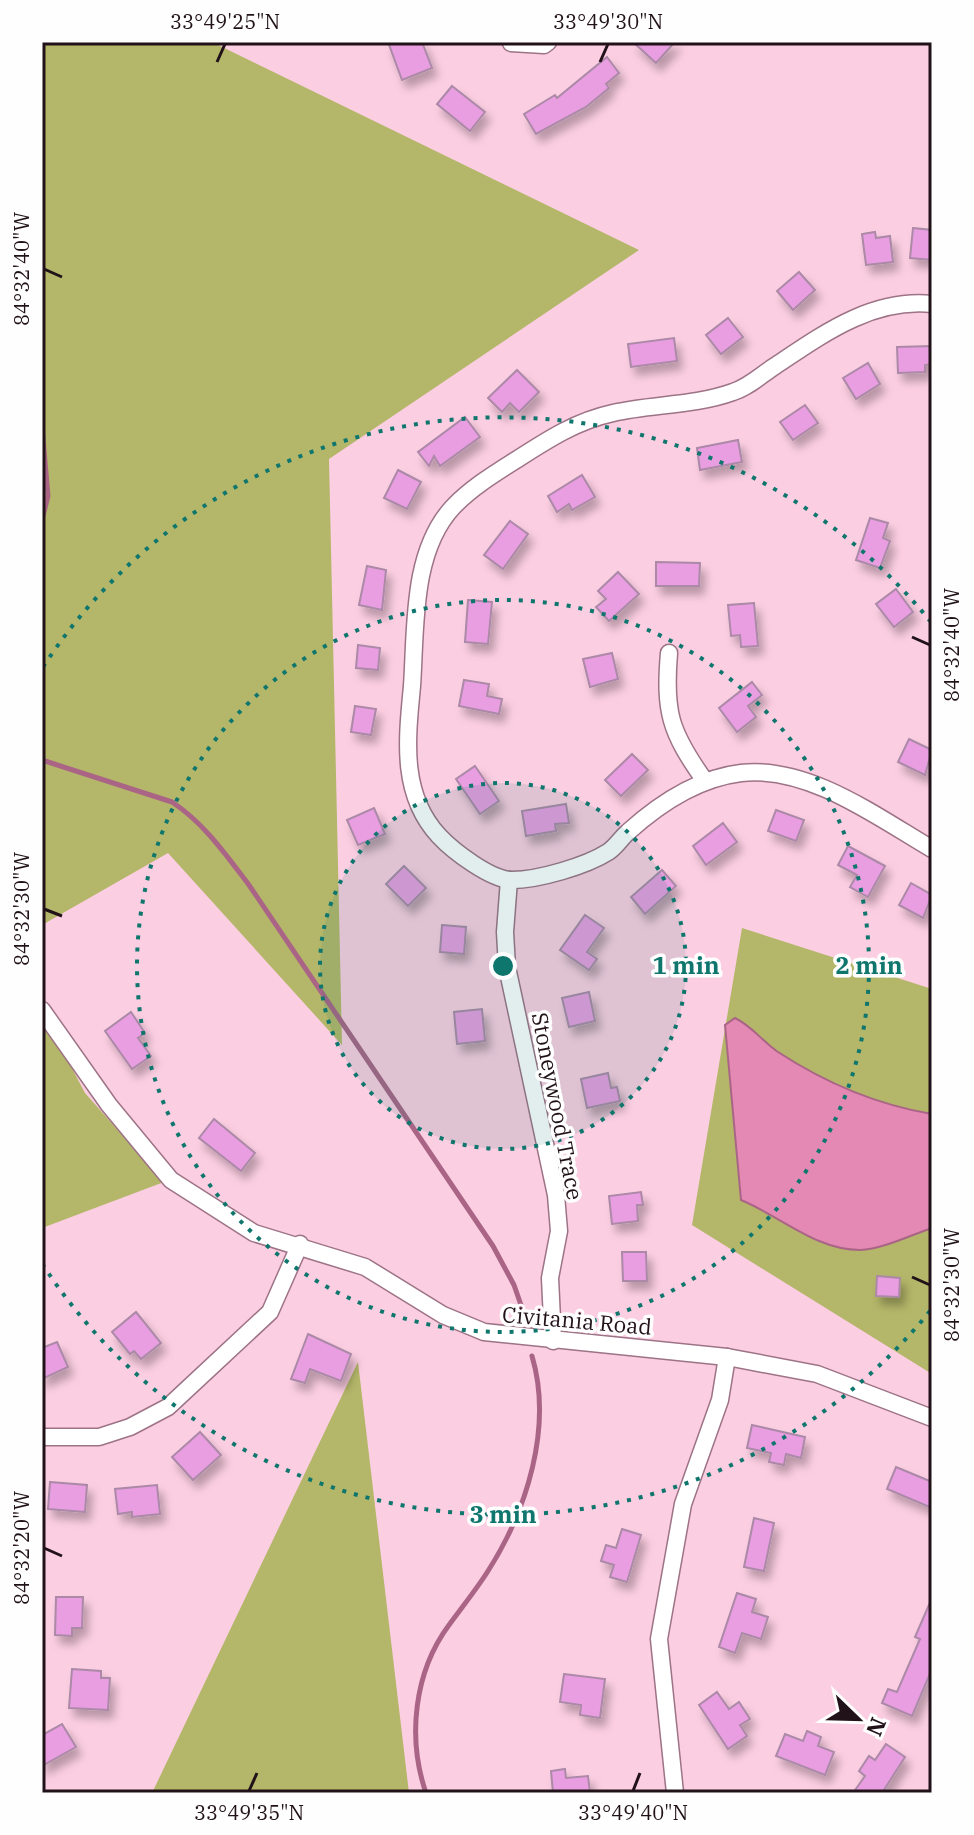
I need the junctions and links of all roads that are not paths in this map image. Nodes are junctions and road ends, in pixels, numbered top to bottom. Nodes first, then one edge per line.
1 (548, 42) edge
2 (511, 43) edge
3 (932, 304) edge
4 (669, 653) dead end
5 (705, 781) junction
6 (932, 849) edge
7 (509, 880) junction
8 (42, 1010) edge
9 (300, 1244) junction
10 (553, 1341) junction
11 (727, 1357) junction
12 (932, 1418) edge
13 (42, 1437) edge
14 (675, 1793) edge

1 - 2 street
3 - 7 street
4 - 5 street
5 - 6 street
5 - 7 street
7 - 10 street, Stoneywood Trace
8 - 9 street, Civitania Road
9 - 10 street, Civitania Road
9 - 13 street
10 - 11 street, Civitania Road
11 - 12 street, Civitania Road
11 - 14 street

